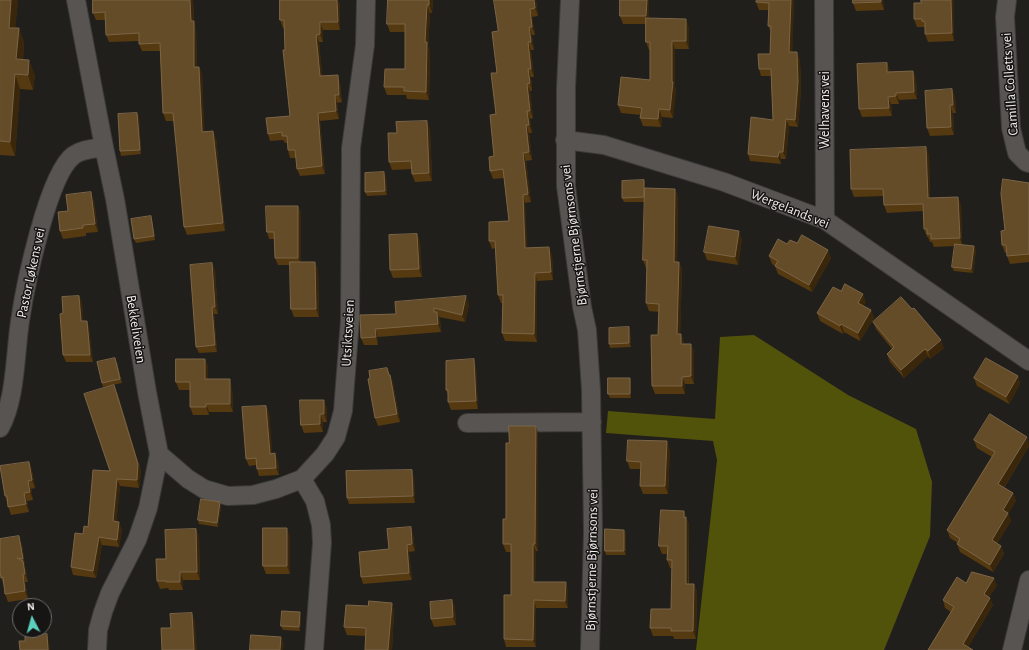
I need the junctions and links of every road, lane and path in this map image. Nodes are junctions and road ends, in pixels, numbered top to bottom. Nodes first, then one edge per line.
1 (76, 0) edge
2 (366, 0) edge
3 (570, 0) edge
4 (824, 0) edge
5 (1007, 0) edge
6 (566, 140) junction
7 (104, 147) junction
8 (1029, 163) edge
9 (825, 220) junction
10 (1029, 360) edge
11 (592, 422) junction
12 (467, 423) dead end
13 (0, 428) edge
14 (159, 454) junction
15 (302, 479) junction
16 (1029, 580) edge
17 (1019, 641) edge
18 (97, 650) edge
19 (314, 650) edge
20 (590, 650) edge

1 - 7 street, Bekkeliveien
2 - 15 street, Utsiktsveien
3 - 6 street, Bjørnstjerne Bjørnsons vei
4 - 9 street, Welhavens vei
5 - 8 street, Camilla Colletts vei
6 - 9 street, Wergelands vei
6 - 11 street, Bjørnstjerne Bjørnsons vei
7 - 13 street, Pastor Løkens vei
7 - 14 street, Bekkeliveien
9 - 10 street, Wergelands vei
11 - 12 street
11 - 20 street, Bjørnstjerne Bjørnsons vei
14 - 15 street
14 - 18 street, Bekkeliveien
15 - 19 street
16 - 17 street

